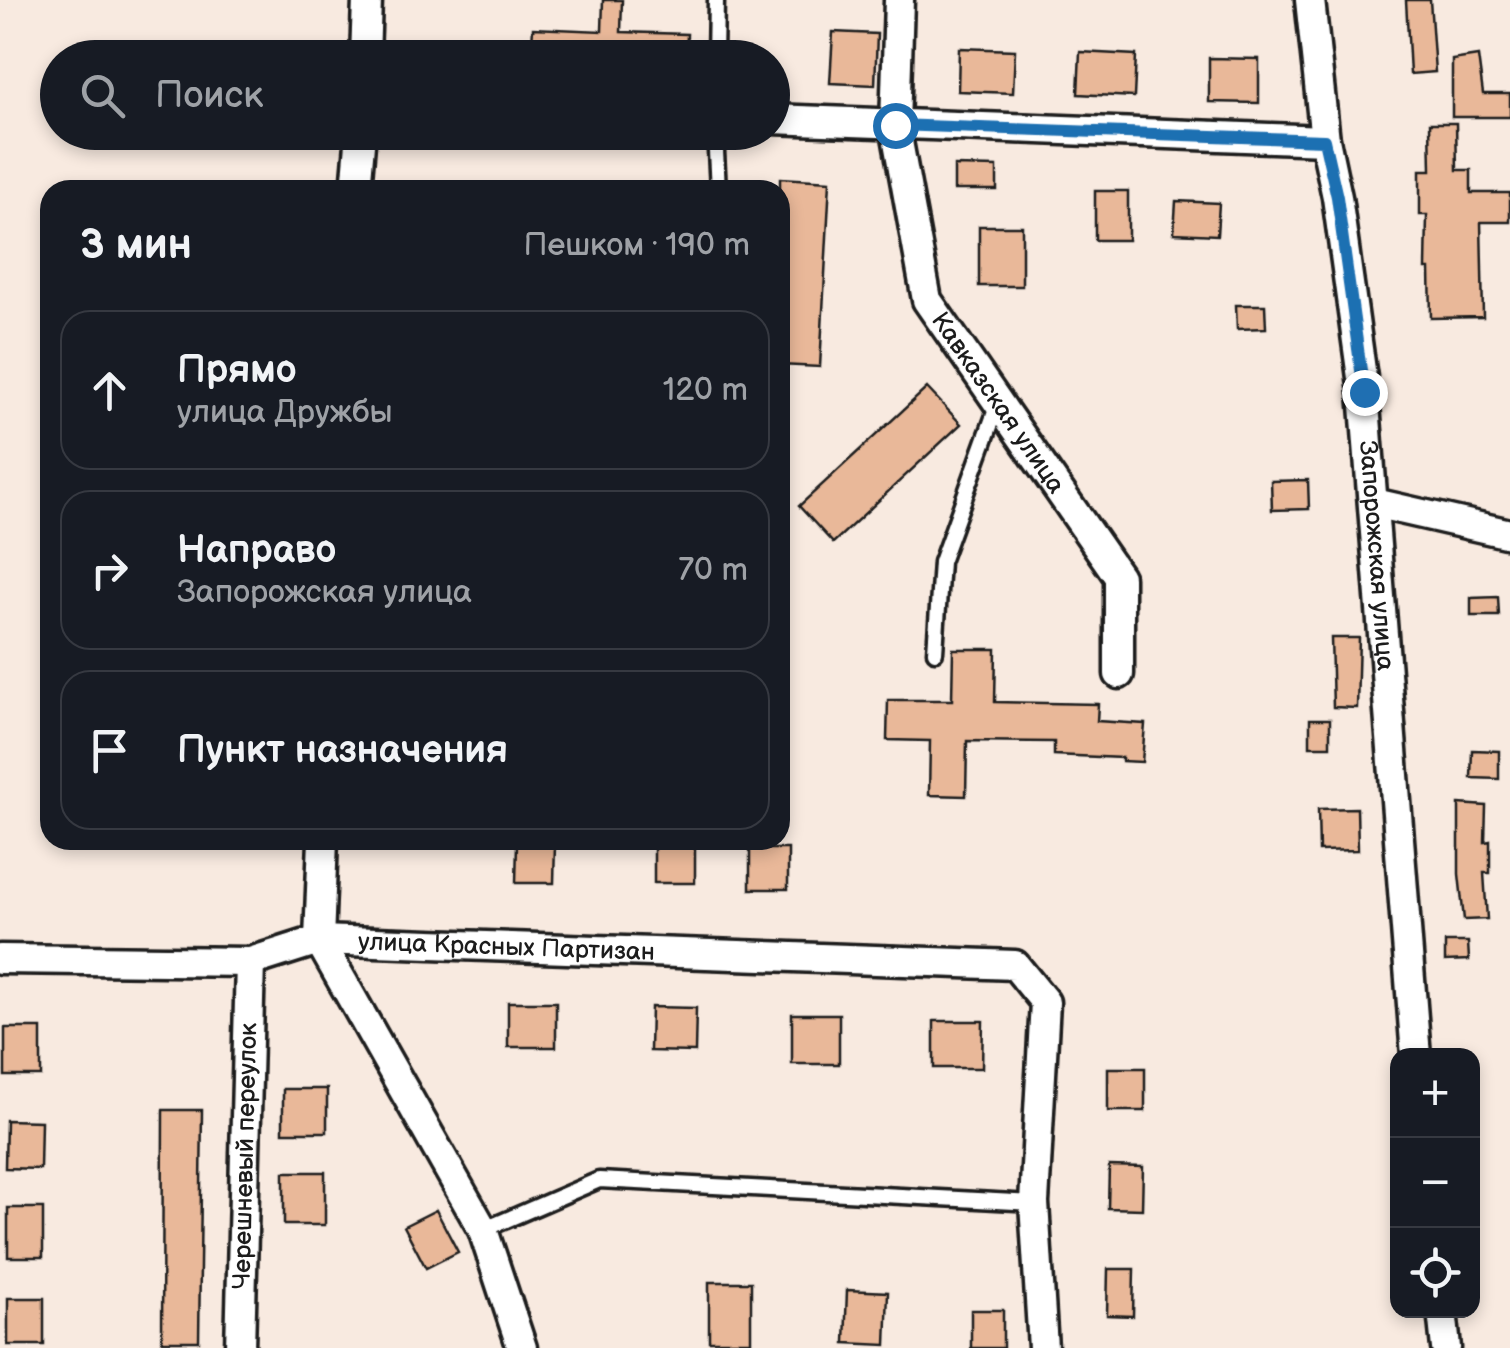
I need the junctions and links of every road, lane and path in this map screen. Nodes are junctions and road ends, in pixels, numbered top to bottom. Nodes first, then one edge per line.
1 (367, 0) edge
2 (716, 0) edge
3 (898, 0) edge
4 (1310, 0) edge
5 (366, 40) edge
6 (715, 40) edge
7 (790, 121) edge
8 (895, 125) junction
9 (1324, 140) junction
10 (359, 150) edge
11 (716, 150) edge
12 (357, 180) edge
13 (717, 180) edge
14 (998, 404) junction
15 (1374, 503) junction
16 (1510, 534) edge
17 (935, 652) dead end
18 (1118, 674) dead end
19 (324, 850) edge
20 (319, 940) junction
21 (0, 959) edge
22 (250, 962) junction
23 (1415, 1048) edge
24 (1034, 1202) junction
25 (483, 1230) junction
26 (1443, 1318) edge
27 (240, 1348) edge
28 (522, 1348) edge
29 (1043, 1348) edge
30 (1446, 1348) edge

1 - 5 street
2 - 6 lane
3 - 8 street, Кавказская улица
4 - 9 street, Запорожская улица
7 - 8 street
8 - 9 street
8 - 14 street, Кавказская улица
9 - 15 street, Запорожская улица
10 - 12 street
11 - 13 lane
14 - 17 lane
14 - 18 street, Кавказская улица
15 - 16 street
15 - 23 street, Запорожская улица
19 - 20 street
20 - 22 street, улица Красных Партизан
20 - 24 street, улица Красных Партизан
20 - 25 street
21 - 22 street, улица Красных Партизан
22 - 27 street, Черешневый переулок
24 - 25 lane
24 - 29 street
25 - 28 street
26 - 30 street

